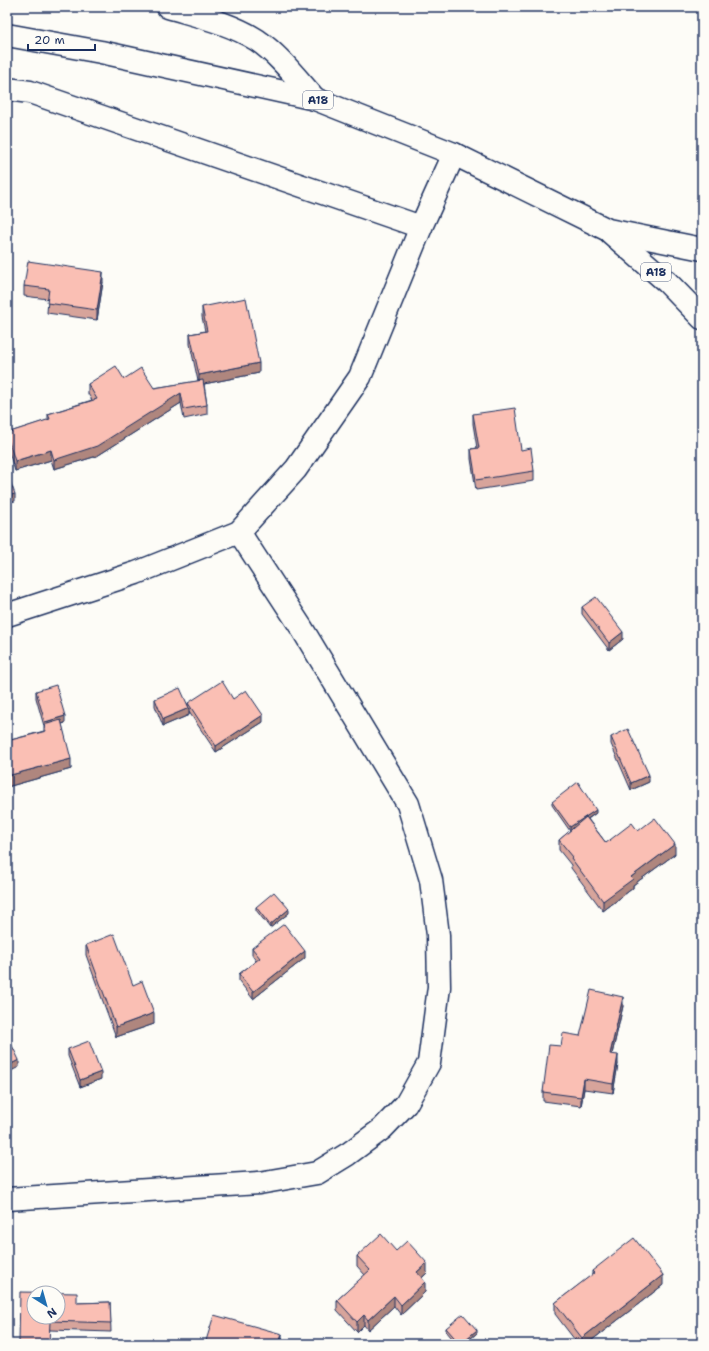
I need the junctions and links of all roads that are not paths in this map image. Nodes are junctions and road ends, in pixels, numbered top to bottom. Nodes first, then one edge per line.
1 (168, 7) edge
2 (7, 35) edge
3 (7, 89) edge
4 (315, 99) junction
5 (454, 154) junction
6 (421, 227) junction
7 (608, 230) junction
8 (702, 249) edge
9 (702, 318) edge
10 (239, 532) junction
11 (7, 615) edge
12 (7, 1199) edge

1 - 4 main road
2 - 4 main road, A18
3 - 6 main road
4 - 5 main road, A18
5 - 6 main road
5 - 7 main road, A18
6 - 10 main road
7 - 8 main road, A18
7 - 9 main road, A18
10 - 11 main road
10 - 12 main road

